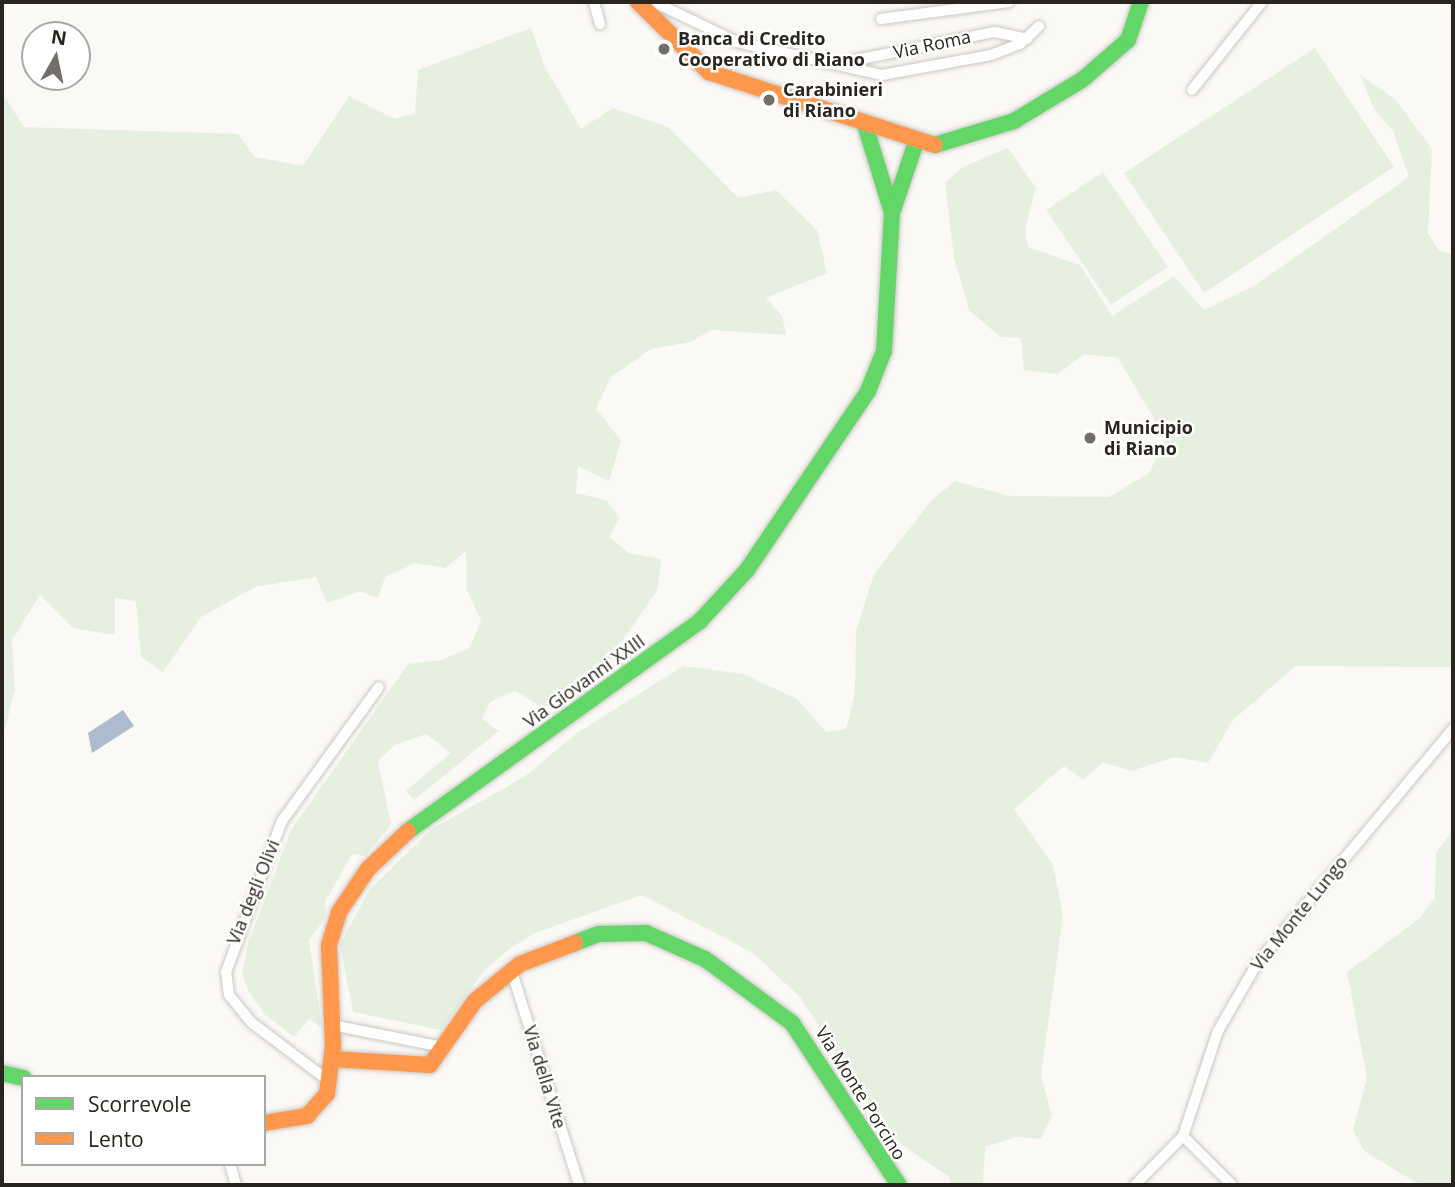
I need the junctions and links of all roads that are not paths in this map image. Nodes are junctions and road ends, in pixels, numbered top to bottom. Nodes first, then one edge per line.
1 (594, 2) edge
2 (1009, 2) edge
3 (1141, 2) edge
4 (1262, 2) edge
5 (648, 3) edge
6 (881, 19) dead end
7 (600, 24) dead end
8 (1039, 26) dead end
9 (1027, 39) junction
10 (838, 64) junction
11 (1192, 90) dead end
12 (865, 125) junction
13 (916, 142) junction
14 (892, 213) junction
15 (379, 687) dead end
16 (1453, 729) edge
17 (511, 969) junction
18 (332, 1025) junction
19 (438, 1046) junction
20 (333, 1059) junction
21 (2, 1073) edge
22 (21, 1078) edge
23 (330, 1082) junction
24 (266, 1123) edge
25 (1183, 1136) junction
26 (231, 1166) edge
27 (236, 1185) edge
28 (579, 1185) edge
29 (899, 1185) edge
30 (1135, 1185) edge
31 (1232, 1185) edge

1 - 7 street
2 - 6 street
3 - 13 street
4 - 11 street
5 - 10 street
5 - 12 street
8 - 9 street
9 - 10 street, Via Roma
9 - 10 street
12 - 13 street
12 - 14 street, Via Giovanni XXIII
13 - 14 street, Via Giovanni XXIII
14 - 18 street, Via Giovanni XXIII
15 - 23 street, Via degli Olivi
16 - 25 street, Via Monte Lungo
17 - 19 street, Via Monte Porcino
17 - 28 street, Via della Vite
17 - 29 street, Via Monte Porcino
18 - 19 street
18 - 20 street, Via Giovanni XXIII
19 - 20 street, Via Monte Porcino
20 - 23 street, Via Giovanni XXIII
21 - 22 street
23 - 24 street, Via Giovanni XXIII
25 - 30 street, Via Monte Lungo
25 - 31 street
26 - 27 street

